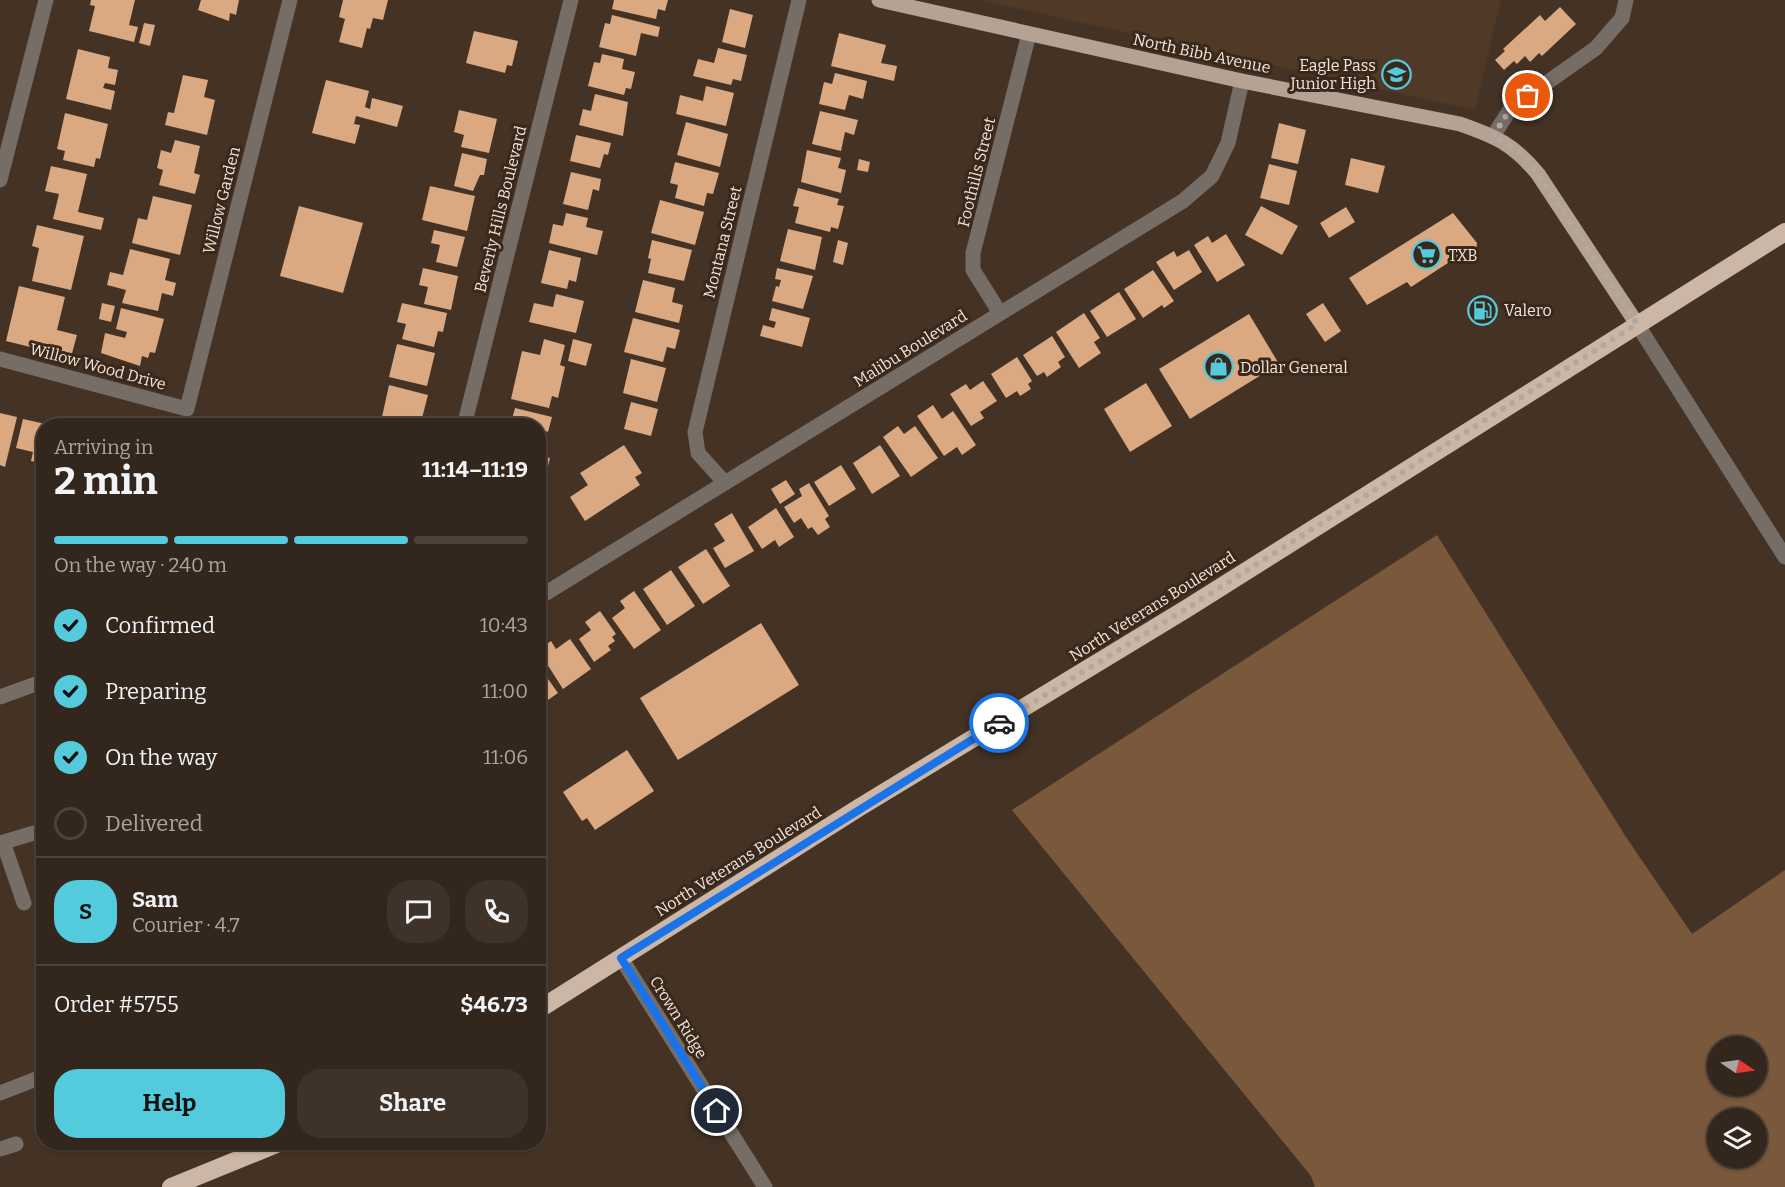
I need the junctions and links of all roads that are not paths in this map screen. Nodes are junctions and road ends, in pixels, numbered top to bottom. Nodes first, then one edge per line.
1 (46, 0) edge
2 (290, 0) edge
3 (571, 0) edge
4 (799, 0) edge
5 (879, 0) edge
6 (1626, 0) edge
7 (1029, 34) junction
8 (1242, 81) junction
9 (1493, 136) junction
10 (0, 180) edge
11 (1785, 232) edge
12 (1000, 313) junction
13 (1637, 324) junction
14 (0, 359) edge
15 (187, 409) joint
16 (466, 418) edge
17 (725, 483) junction
18 (1785, 557) edge
19 (546, 593) edge
20 (36, 684) edge
21 (0, 697) edge
22 (36, 832) edge
23 (2, 842) edge
24 (24, 903) dead end
25 (621, 958) junction
26 (546, 1005) edge
27 (36, 1079) edge
28 (0, 1093) edge
29 (16, 1144) dead end
30 (0, 1149) edge
31 (261, 1150) edge
32 (171, 1187) edge
33 (765, 1187) edge

1 - 10 street
2 - 15 street, Willow Garden
3 - 16 street, Beverly Hills Boulevard
4 - 17 street, Montana Street
5 - 7 main road, North Bibb Avenue
6 - 9 street
7 - 8 main road, North Bibb Avenue
7 - 12 street, Foothills Street
8 - 9 main road, North Bibb Avenue
8 - 12 street, Malibu Boulevard
9 - 13 main road, North Bibb Avenue
11 - 13 highway, North Veterans Boulevard
12 - 17 street, Malibu Boulevard
13 - 18 street
13 - 25 highway, North Veterans Boulevard
14 - 15 street, Willow Wood Drive
17 - 19 street, Malibu Boulevard
20 - 21 street
22 - 23 street
23 - 24 street
25 - 26 highway, North Veterans Boulevard
25 - 33 street, Crown Ridge
27 - 28 street
29 - 30 street
31 - 32 highway

